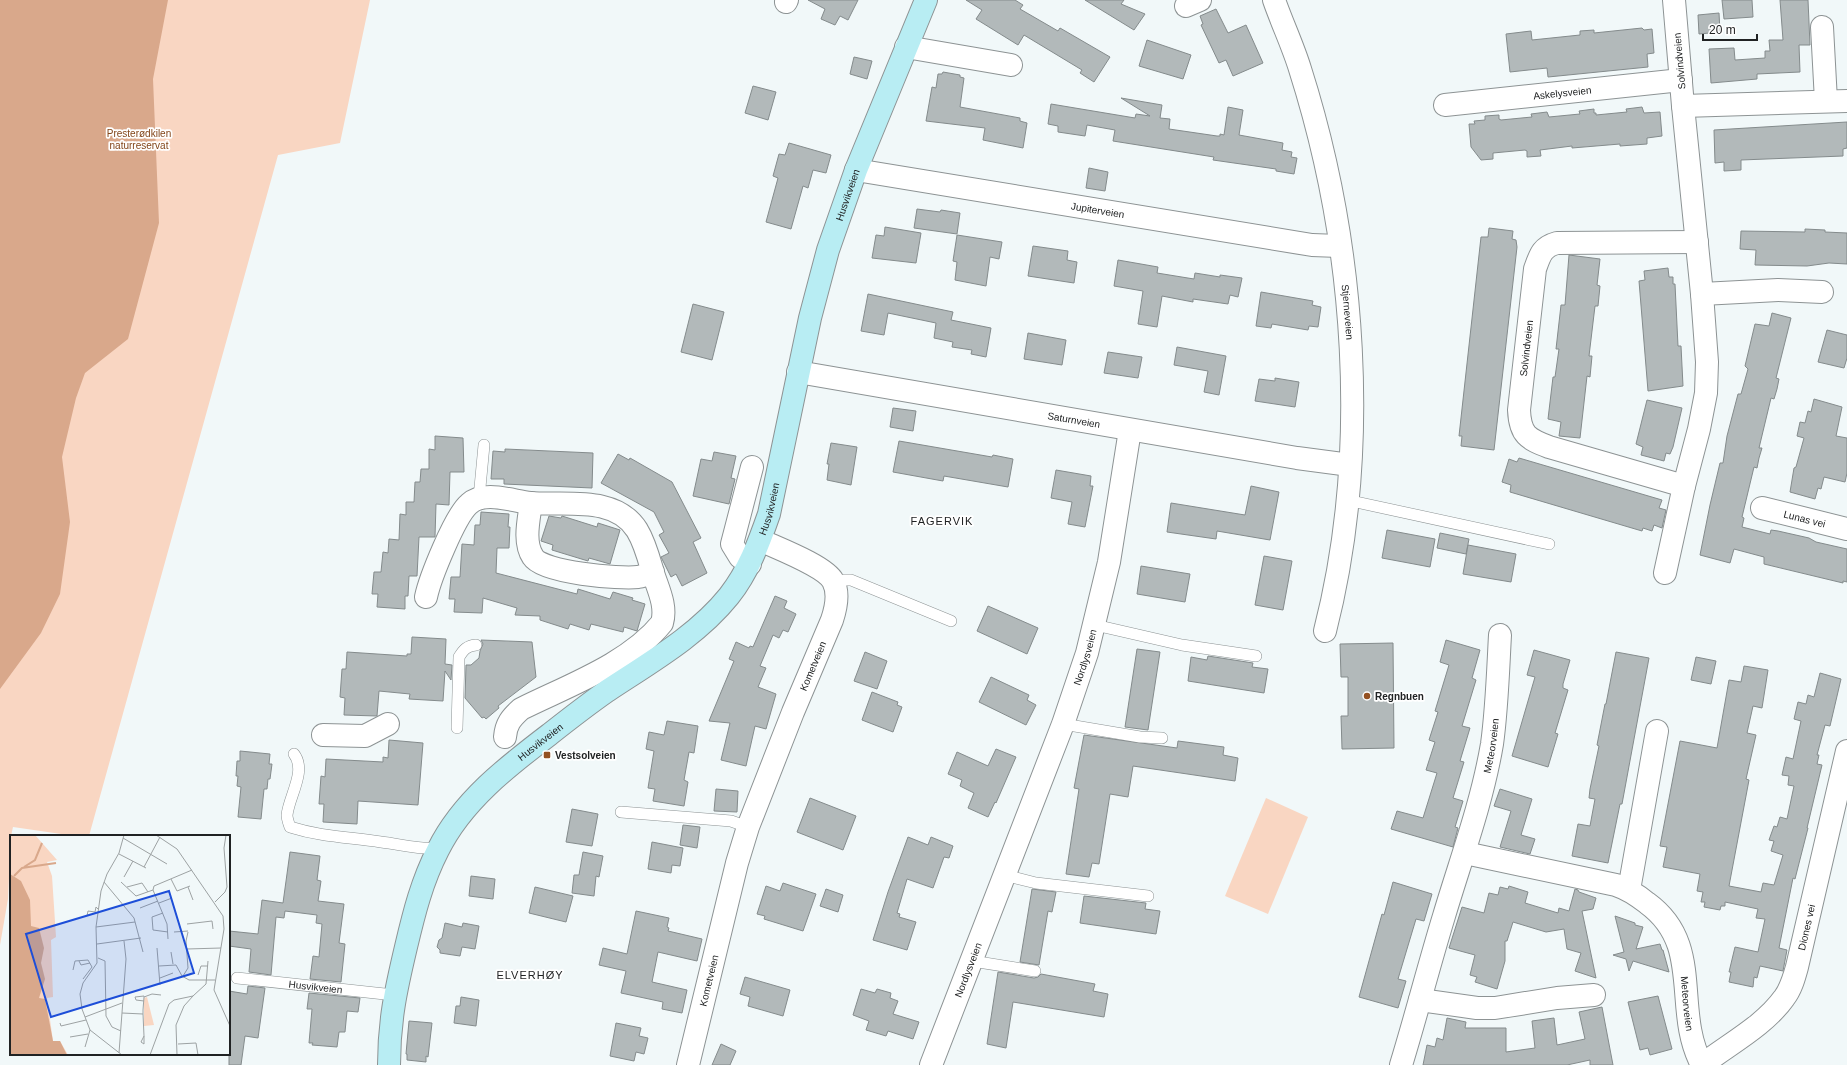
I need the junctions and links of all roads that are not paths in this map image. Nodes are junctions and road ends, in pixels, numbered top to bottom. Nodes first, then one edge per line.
1 (926, 0) edge
2 (1274, 0) edge
3 (1674, 0) edge
4 (1822, 26) dead end
5 (906, 47) junction
6 (1011, 65) dead end
7 (1681, 80) junction
8 (1836, 101) edge
9 (1445, 105) dead end
10 (1683, 106) junction
11 (856, 170) junction
12 (1696, 242) junction
13 (1339, 246) junction
14 (1822, 292) dead end
15 (1702, 294) junction
16 (798, 372) junction
17 (1130, 430) junction
18 (484, 445) dead end
19 (1350, 465) junction
20 (752, 467) dead end
21 (1684, 486) junction
22 (479, 498) junction
23 (1347, 500) junction
24 (531, 503) junction
25 (1762, 508) dead end
26 (1847, 529) edge
27 (760, 540) junction
28 (1549, 544) dead end
29 (750, 564) junction
30 (653, 572) junction
31 (1665, 573) dead end
32 (835, 585) junction
33 (426, 597) dead end
34 (951, 621) dead end
35 (1095, 625) junction
36 (1325, 631) dead end
37 (1500, 634) dead end
38 (476, 645) dead end
39 (1256, 656) dead end
40 (388, 724) dead end
41 (1063, 724) junction
42 (457, 728) dead end
43 (1657, 731) dead end
44 (323, 735) dead end
45 (505, 737) dead end
46 (1162, 738) dead end
47 (294, 754) dead end
48 (1846, 757) edge
49 (621, 812) dead end
50 (748, 827) junction
51 (439, 848) junction
52 (1465, 853) junction
53 (1004, 875) junction
54 (1629, 890) junction
55 (1148, 896) dead end
56 (972, 961) junction
57 (1035, 971) dead end
58 (237, 978) dead end
59 (394, 995) junction
60 (1594, 995) dead end
61 (1420, 1000) junction
62 (389, 1065) edge
63 (688, 1065) edge
64 (931, 1065) edge
65 (1401, 1065) edge
66 (1702, 1065) edge

1 - 5 main road, Husvikveien
2 - 13 street, Stjerneveien
3 - 7 street, Solvindveien
4 - 8 street
5 - 6 street
5 - 11 main road, Husvikveien
7 - 9 street, Askelysveien
7 - 10 street, Solvindveien
8 - 10 street
10 - 12 street, Solvindveien
11 - 13 street, Jupiterveien
11 - 16 main road, Husvikveien
12 - 15 street, Solvindveien
12 - 21 street, Solvindveien
13 - 19 street, Stjerneveien
14 - 15 street
15 - 21 street, Solvindveien
16 - 17 street, Saturnveien
16 - 27 main road, Husvikveien
17 - 19 street, Saturnveien
17 - 35 street, Nordlysveien
18 - 22 lane
19 - 23 street, Stjerneveien
20 - 29 street
21 - 31 street, Solvindveien
22 - 24 street
22 - 33 street
23 - 28 lane
23 - 36 street, Stjerneveien
24 - 30 street
24 - 30 street
25 - 26 street, Lunas vei
27 - 29 main road, Husvikveien
27 - 32 street
29 - 51 main road, Husvikveien
30 - 45 street
32 - 34 lane
32 - 50 street, Kometveien
35 - 39 lane
35 - 41 street, Nordlysveien
37 - 52 street, Meteorveien
38 - 42 lane
40 - 44 street
41 - 46 lane
41 - 53 street, Nordlysveien
43 - 54 street
47 - 51 lane
48 - 66 street, Diones vei
49 - 50 lane
50 - 63 street, Kometveien
51 - 59 main road, Husvikveien
52 - 54 street, Meteorveien
52 - 61 street, Meteorveien
53 - 55 lane
53 - 56 street, Nordlysveien
54 - 66 street, Meteorveien
56 - 57 lane
56 - 64 street, Nordlysveien
58 - 59 lane, Husvikveien
59 - 62 main road, Husvikveien
60 - 61 street
61 - 65 street, Meteorveien

